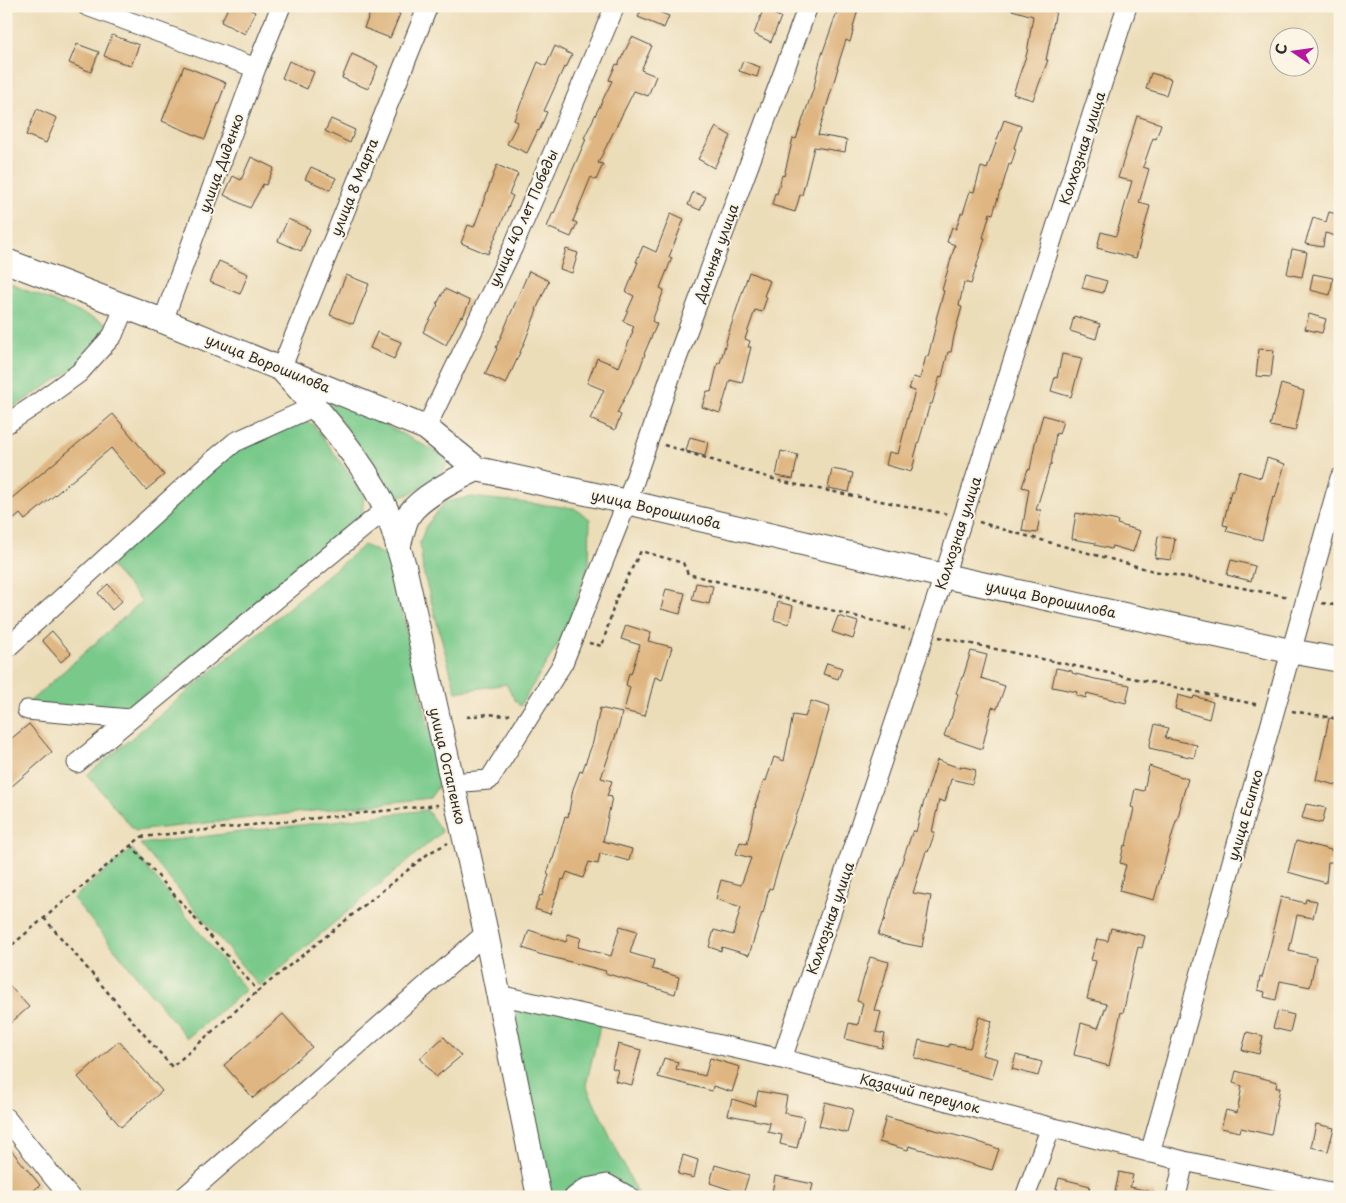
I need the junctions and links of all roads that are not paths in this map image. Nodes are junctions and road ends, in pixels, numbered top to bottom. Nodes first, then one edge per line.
1 (87, 6) edge
2 (281, 6) edge
3 (428, 6) edge
4 (615, 6) edge
5 (808, 6) edge
6 (1128, 6) edge
7 (256, 68) junction
8 (6, 261) edge
9 (125, 306) junction
10 (163, 321) junction
11 (281, 368) junction
12 (315, 406) junction
13 (6, 424) edge
14 (426, 428) junction
15 (477, 469) junction
16 (1340, 478) edge
17 (627, 502) junction
18 (386, 509) junction
19 (398, 548) junction
20 (944, 576) junction
21 (6, 649) edge
22 (1290, 651) junction
23 (1340, 660) edge
24 (27, 710) dead end
25 (130, 719) junction
26 (77, 763) dead end
27 (455, 793) junction
28 (486, 933) junction
29 (499, 995) junction
30 (782, 1059) junction
31 (6, 1118) edge
32 (1051, 1127) junction
33 (1150, 1153) junction
34 (1184, 1161) junction
35 (1340, 1194) edge
36 (70, 1197) edge
37 (184, 1197) edge
38 (539, 1197) edge
39 (574, 1197) edge
40 (630, 1197) edge
41 (1025, 1197) edge
42 (1176, 1197) edge

1 - 7 street
2 - 7 street, улица Диденко
3 - 11 street, улица 8 Марта
4 - 14 street, улица 40 лет Победы
5 - 17 street, Дальняя улица
6 - 20 street, Колхозная улица
7 - 10 street, улица Диденко
8 - 9 main road, улица Ворошилова
9 - 10 main road, улица Ворошилова
9 - 13 street
10 - 11 main road, улица Ворошилова
11 - 12 main road, улица Остапенко
11 - 14 main road, улица Ворошилова
12 - 18 main road, улица Остапенко
12 - 21 street
14 - 15 main road, улица Ворошилова
15 - 17 main road, улица Ворошилова
15 - 19 main road
16 - 22 street, улица Есипко
17 - 20 main road, улица Ворошилова
17 - 27 street, Дальняя улица
18 - 19 main road, улица Остапенко
18 - 25 street
19 - 27 main road, улица Остапенко
20 - 22 main road, улица Ворошилова
20 - 30 street, Колхозная улица
22 - 23 main road, улица Ворошилова
22 - 33 street, улица Есипко
24 - 25 street
25 - 26 street
27 - 28 main road, улица Остапенко
28 - 29 main road, улица Остапенко
28 - 37 street
29 - 30 street, Казачий переулок
29 - 38 main road, улица Остапенко
30 - 32 street, Казачий переулок
31 - 36 street
32 - 33 street, Казачий переулок
32 - 41 street
33 - 34 street, Казачий переулок
34 - 35 street, Казачий переулок
34 - 42 street
39 - 40 street

